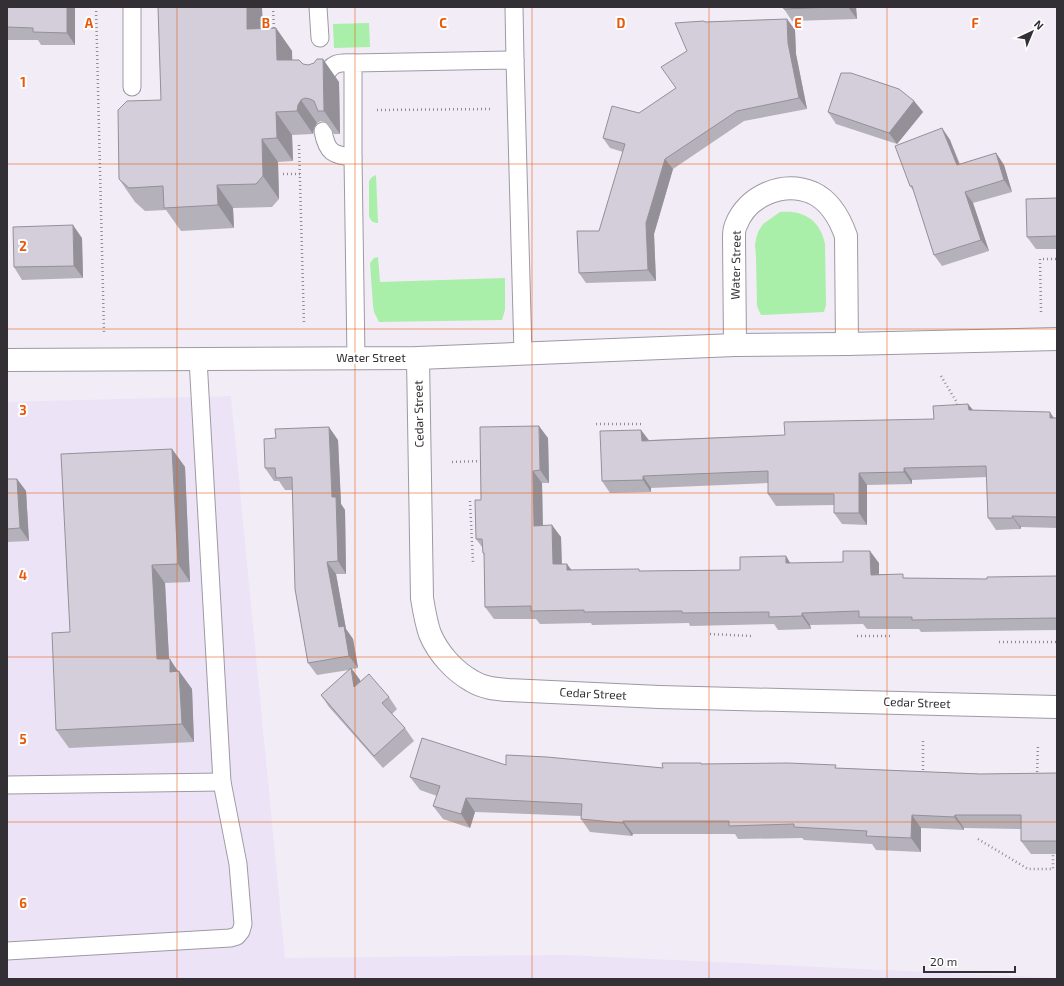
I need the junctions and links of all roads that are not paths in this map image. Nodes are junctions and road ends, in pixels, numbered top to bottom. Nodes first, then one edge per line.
1 (132, 7) edge
2 (318, 7) edge
3 (514, 7) edge
4 (320, 38) dead end
5 (515, 60) junction
6 (353, 63) junction
7 (324, 78) edge
8 (132, 87) dead end
9 (323, 131) edge
10 (353, 156) junction
11 (1057, 338) edge
12 (847, 344) junction
13 (735, 345) junction
14 (523, 354) junction
15 (356, 358) junction
16 (418, 358) junction
17 (198, 359) junction
18 (7, 360) edge
19 (1057, 707) edge
20 (222, 782) junction
21 (7, 785) edge
22 (7, 951) edge

1 - 8 lane
2 - 4 lane
3 - 5 lane
5 - 6 lane
5 - 14 lane
6 - 7 lane
6 - 10 lane
9 - 10 lane
10 - 15 lane
11 - 12 street, Water Street
12 - 13 street, Water Street
12 - 13 street, Water Street
13 - 14 street, Water Street
14 - 16 street, Water Street
15 - 16 street, Water Street
15 - 17 street, Water Street
16 - 19 street, Cedar Street
17 - 18 street, Water Street
17 - 20 lane
20 - 21 lane
20 - 22 lane

